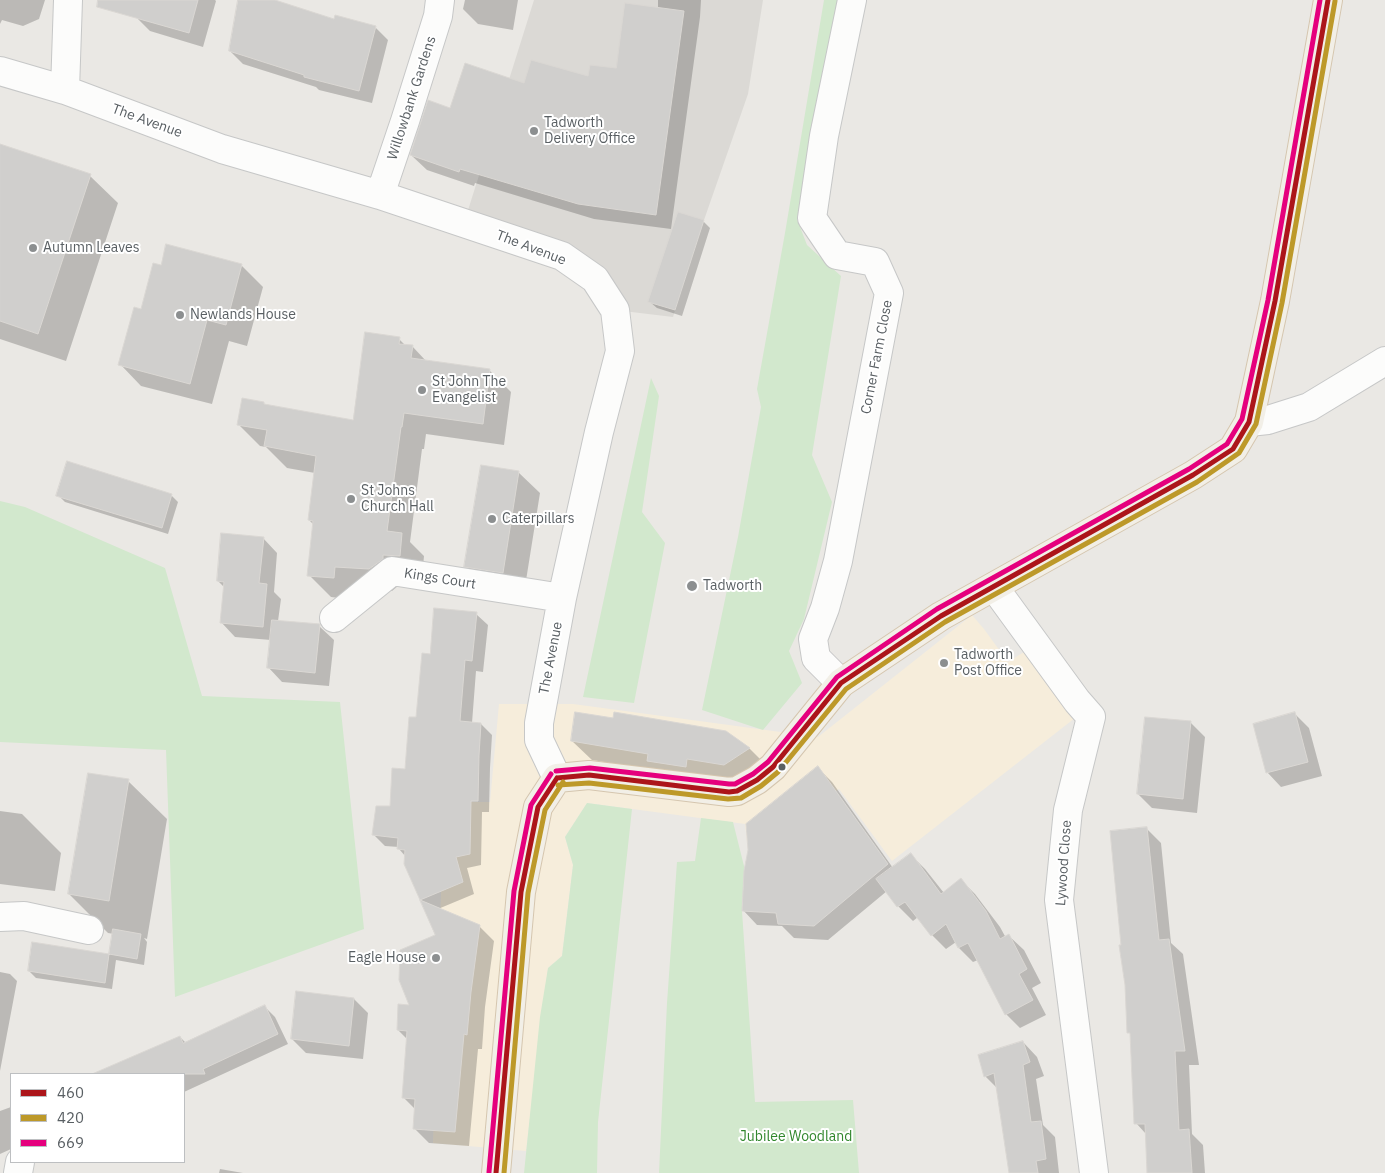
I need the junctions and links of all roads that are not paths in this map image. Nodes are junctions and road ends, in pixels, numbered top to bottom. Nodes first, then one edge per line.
1 (68, 0) edge
2 (440, 0) edge
3 (852, 0) edge
4 (1328, 0) edge
5 (0, 71) edge
6 (65, 90) junction
7 (380, 195) junction
8 (1385, 361) edge
9 (1249, 422) junction
10 (994, 587) junction
11 (562, 598) junction
12 (334, 618) dead end
13 (841, 683) junction
14 (557, 778) junction
15 (0, 918) edge
16 (89, 930) dead end
17 (496, 1173) edge
18 (1094, 1173) edge

1 - 6 street
2 - 7 street, Willowbank Gardens
3 - 13 street, Corner Farm Close
4 - 9 main road
5 - 6 street, The Avenue
6 - 7 street, The Avenue
7 - 11 street, The Avenue
8 - 9 street
9 - 10 main road
10 - 13 main road
10 - 18 street, Lywood Close
11 - 12 street, Kings Court
11 - 14 street, The Avenue
13 - 14 main road
14 - 17 main road
15 - 16 street

